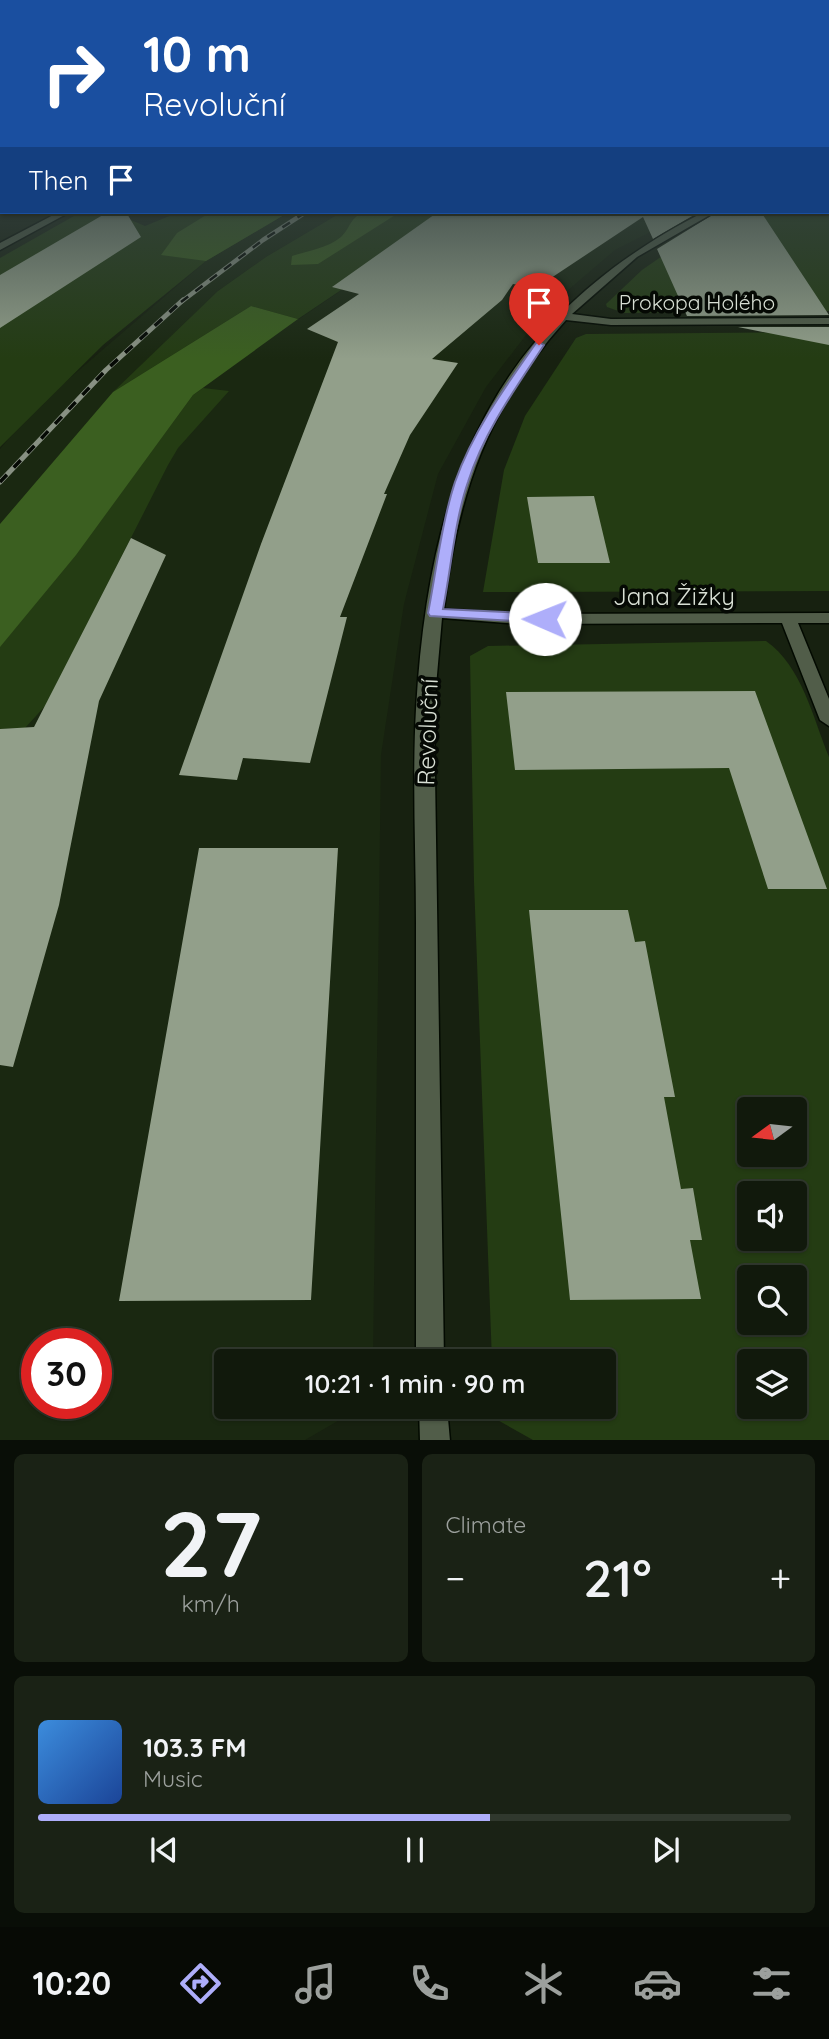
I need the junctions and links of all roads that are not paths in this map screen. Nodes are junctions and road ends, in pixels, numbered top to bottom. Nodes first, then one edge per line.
1 (42, 224) edge
2 (689, 224) edge
3 (0, 247) edge
4 (565, 317) junction
5 (829, 321) edge
6 (435, 613) junction
7 (829, 618) edge
8 (788, 619) junction
9 (829, 720) edge
10 (430, 1349) edge
11 (434, 1419) edge
12 (435, 1440) edge

1 - 3 street
2 - 4 street, Revoluční
4 - 5 street, Prokopa Holého
4 - 6 street, Revoluční
6 - 8 street, Jana Žižky
6 - 10 street, Revoluční
7 - 8 street, Jana Žižky
8 - 9 street
11 - 12 street

